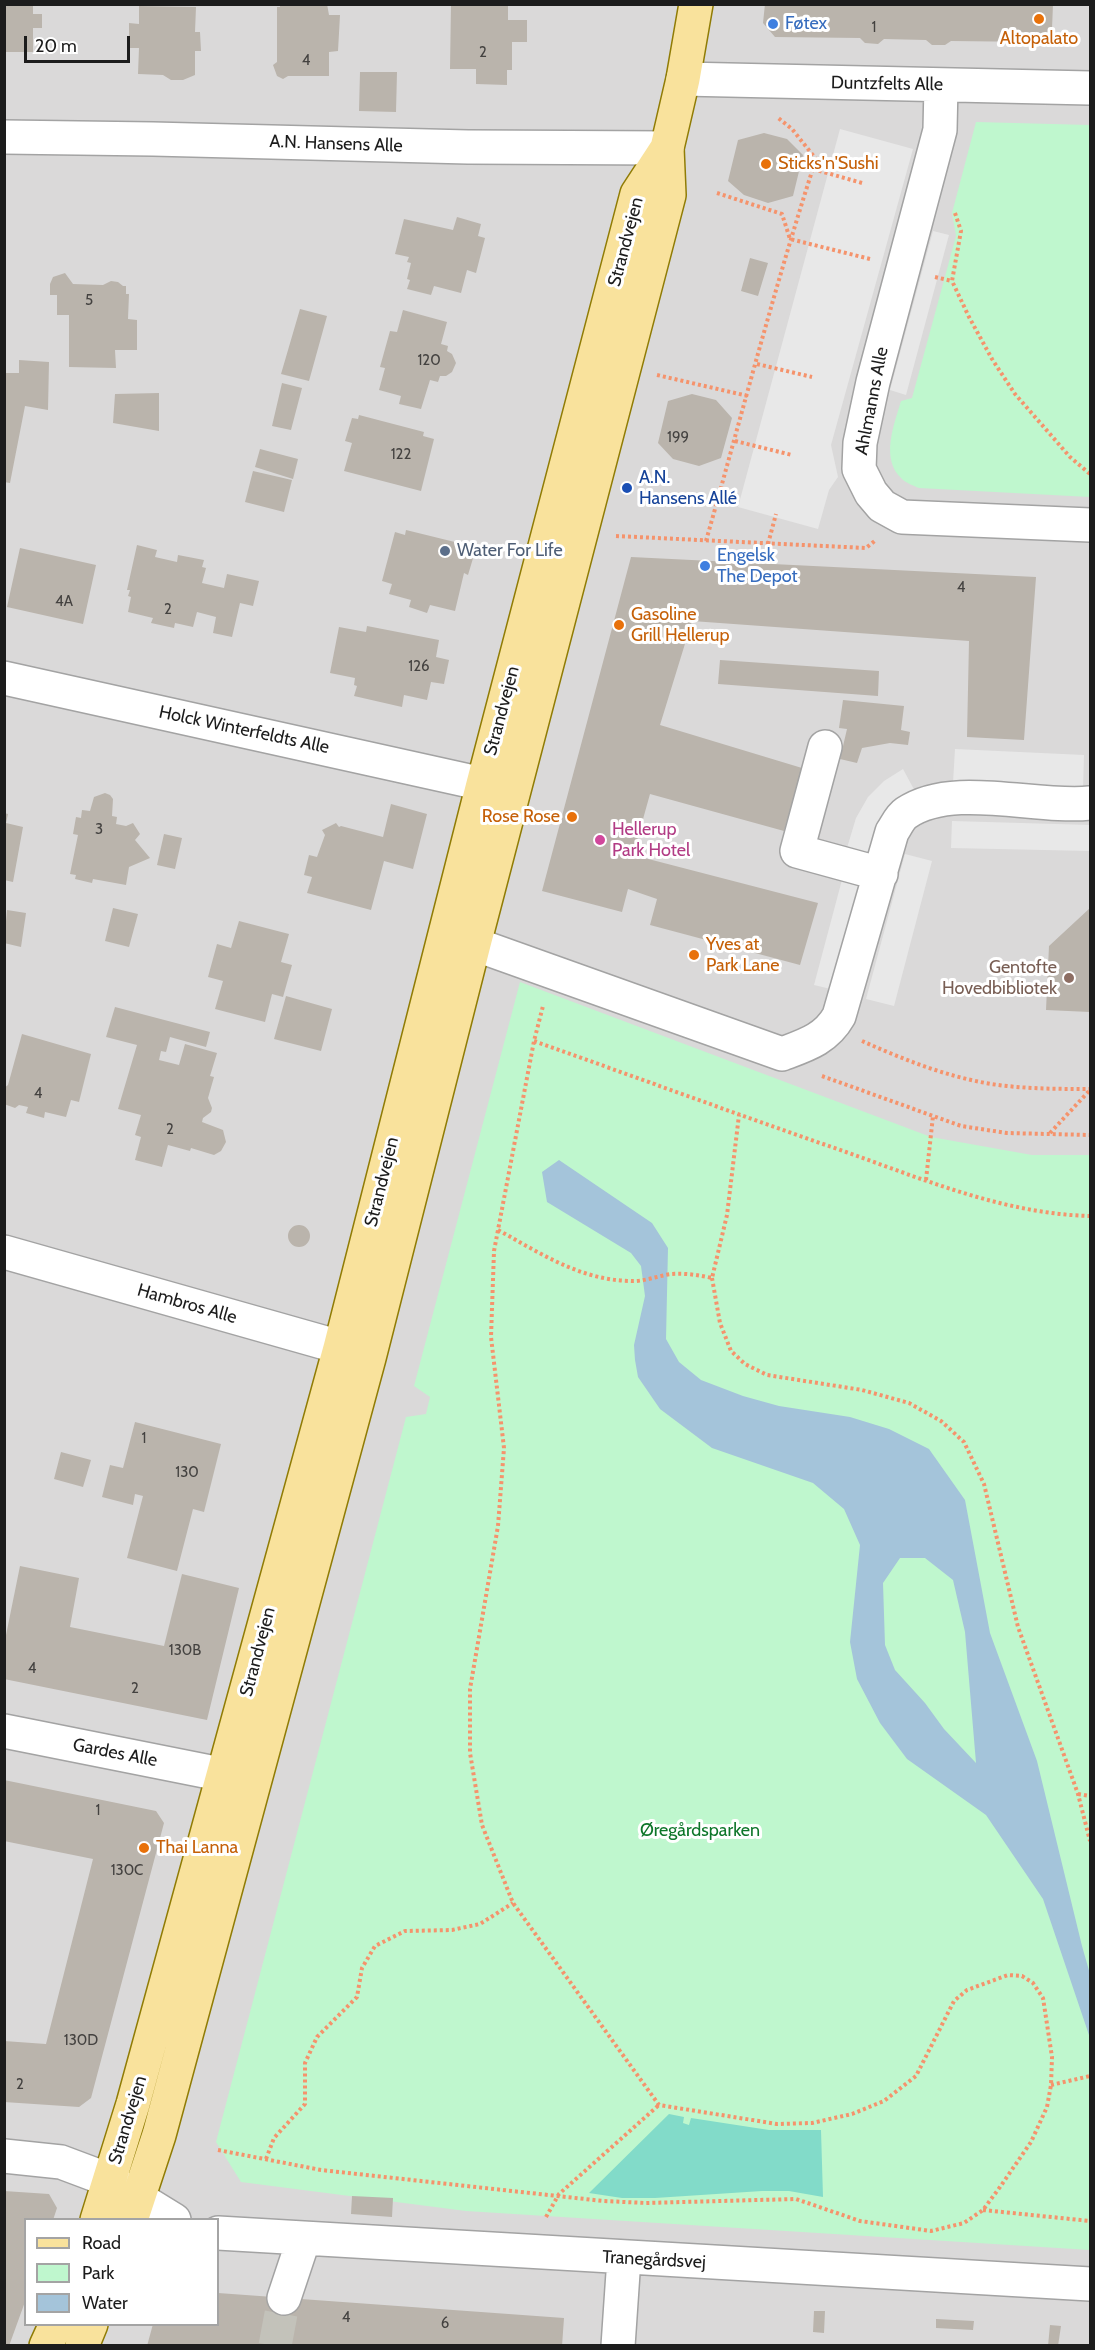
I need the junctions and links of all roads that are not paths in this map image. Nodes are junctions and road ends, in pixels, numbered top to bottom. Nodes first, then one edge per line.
1 (696, 4) edge
2 (683, 79) junction
3 (941, 85) junction
4 (1090, 88) edge
5 (4, 137) edge
6 (667, 148) junction
7 (1090, 525) edge
8 (4, 678) edge
9 (825, 747) dead end
10 (483, 784) junction
11 (1090, 803) edge
12 (881, 874) junction
13 (474, 944) junction
14 (4, 1252) edge
15 (355, 1352) junction
16 (4, 1731) edge
17 (225, 1775) junction
18 (4, 2156) edge
19 (109, 2180) junction
20 (135, 2208) edge
21 (98, 2218) edge
22 (168, 2218) edge
23 (219, 2233) edge
24 (304, 2238) junction
25 (624, 2258) junction
26 (1090, 2284) edge
27 (284, 2298) tunnel mouth
28 (56, 2326) edge
29 (91, 2326) edge
30 (46, 2346) edge
31 (82, 2346) edge
32 (618, 2346) edge

1 - 2 main road, Strandvejen
2 - 3 street, Duntzfelts Alle
2 - 6 main road, Strandvejen
3 - 4 street, Duntzfelts Alle
3 - 7 street, Ahlmanns Alle
5 - 6 street, A.N. Hansens Alle
6 - 10 main road, Strandvejen
6 - 13 main road, Strandvejen
8 - 10 street, Holck Winterfeldts Alle
9 - 12 street
10 - 15 main road, Strandvejen
11 - 12 street
12 - 13 street
13 - 15 main road, Strandvejen
14 - 15 street, Hambros Alle
15 - 17 main road, Strandvejen
15 - 20 main road, Strandvejen
16 - 17 street, Gardes Alle
17 - 19 main road, Strandvejen
18 - 19 street
19 - 20 street
19 - 21 main road, Strandvejen
20 - 22 street
23 - 24 street, Tranegårdsvej
24 - 25 street, Tranegårdsvej
24 - 27 street
25 - 26 street, Tranegårdsvej
25 - 32 street
28 - 30 main road
29 - 31 main road

